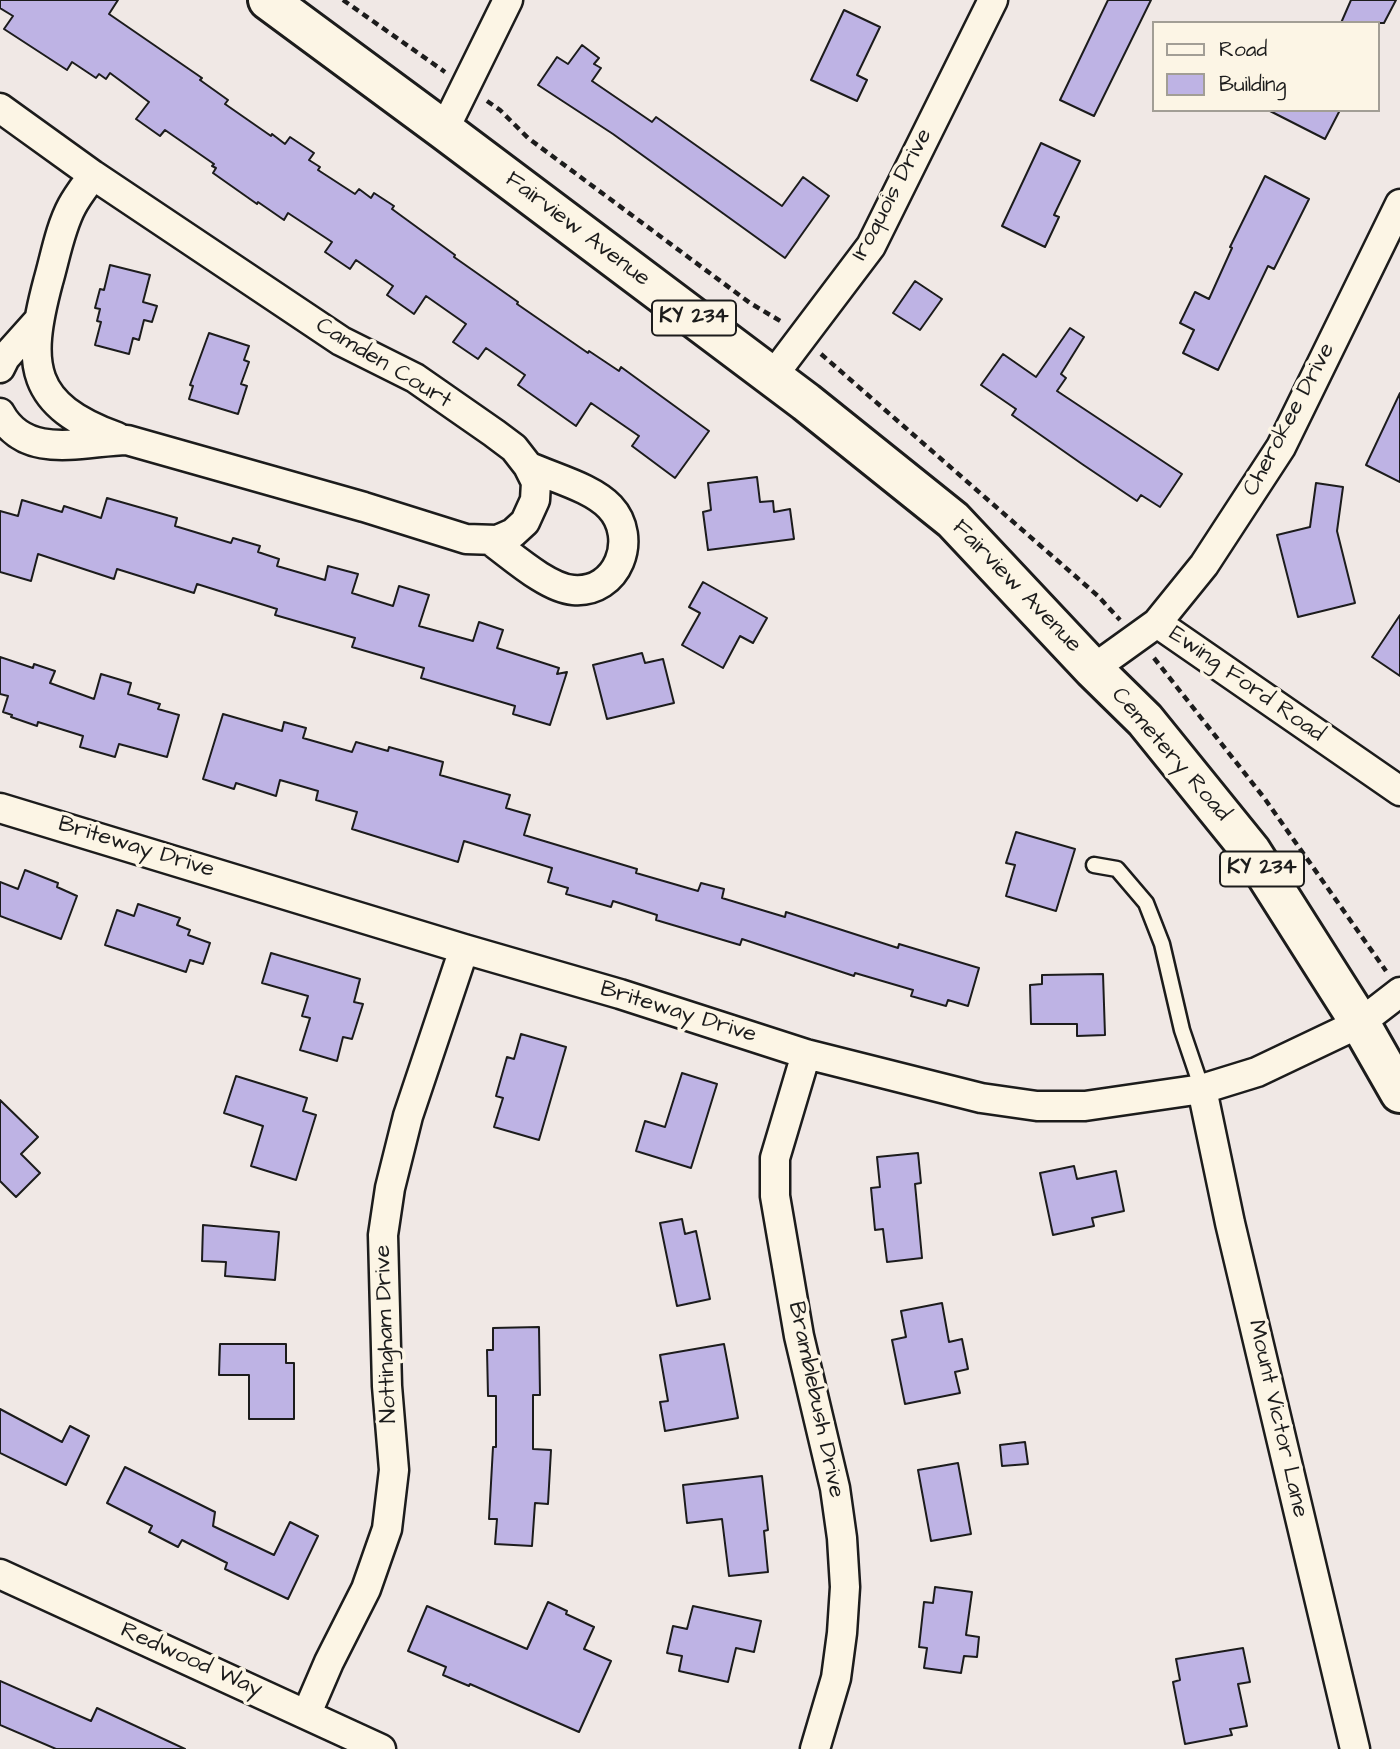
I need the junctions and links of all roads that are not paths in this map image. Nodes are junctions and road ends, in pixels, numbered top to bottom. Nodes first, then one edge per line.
1 (268, 0) edge
2 (508, 0) edge
3 (993, 0) edge
4 (0, 108) edge
5 (444, 130) junction
6 (93, 175) junction
7 (1400, 204) edge
8 (38, 321) junction
9 (0, 369) edge
10 (772, 377) junction
11 (0, 413) edge
12 (127, 440) junction
13 (528, 466) junction
14 (490, 540) junction
15 (1157, 623) junction
16 (1093, 669) junction
17 (1400, 792) edge
18 (0, 808) edge
19 (1094, 865) dead end
20 (464, 950) junction
21 (1400, 992) edge
22 (1360, 1024) junction
23 (806, 1054) junction
24 (1202, 1089) junction
25 (1400, 1093) edge
26 (0, 1574) edge
27 (307, 1713) junction
28 (381, 1749) edge
29 (816, 1749) edge
30 (1355, 1749) edge

1 - 5 main road, Fairview Avenue / KY 234
2 - 5 street
3 - 10 street, Iroquois Drive
4 - 6 street, Camden Court
5 - 10 main road, Fairview Avenue / KY 234
6 - 8 street
6 - 13 street, Camden Court
7 - 15 street, Cherokee Drive
8 - 9 street
8 - 12 street
10 - 16 main road, Fairview Avenue / KY 234
11 - 12 street
12 - 14 street
13 - 14 street
13 - 14 street
15 - 16 street, Ewing Ford Road
15 - 17 street, Ewing Ford Road
16 - 22 main road, Cemetery Road / KY 234
18 - 20 street, Briteway Drive
19 - 24 lane
20 - 23 street, Briteway Drive
20 - 27 street, Nottingham Drive
21 - 22 street, Briteway Drive
22 - 24 street, Briteway Drive
22 - 25 main road, Cemetery Road / KY 234
23 - 24 street, Briteway Drive
23 - 29 street, Bramblebush Drive
24 - 30 street, Mount Victor Lane
26 - 27 street, Redwood Way
27 - 28 street, Redwood Way

